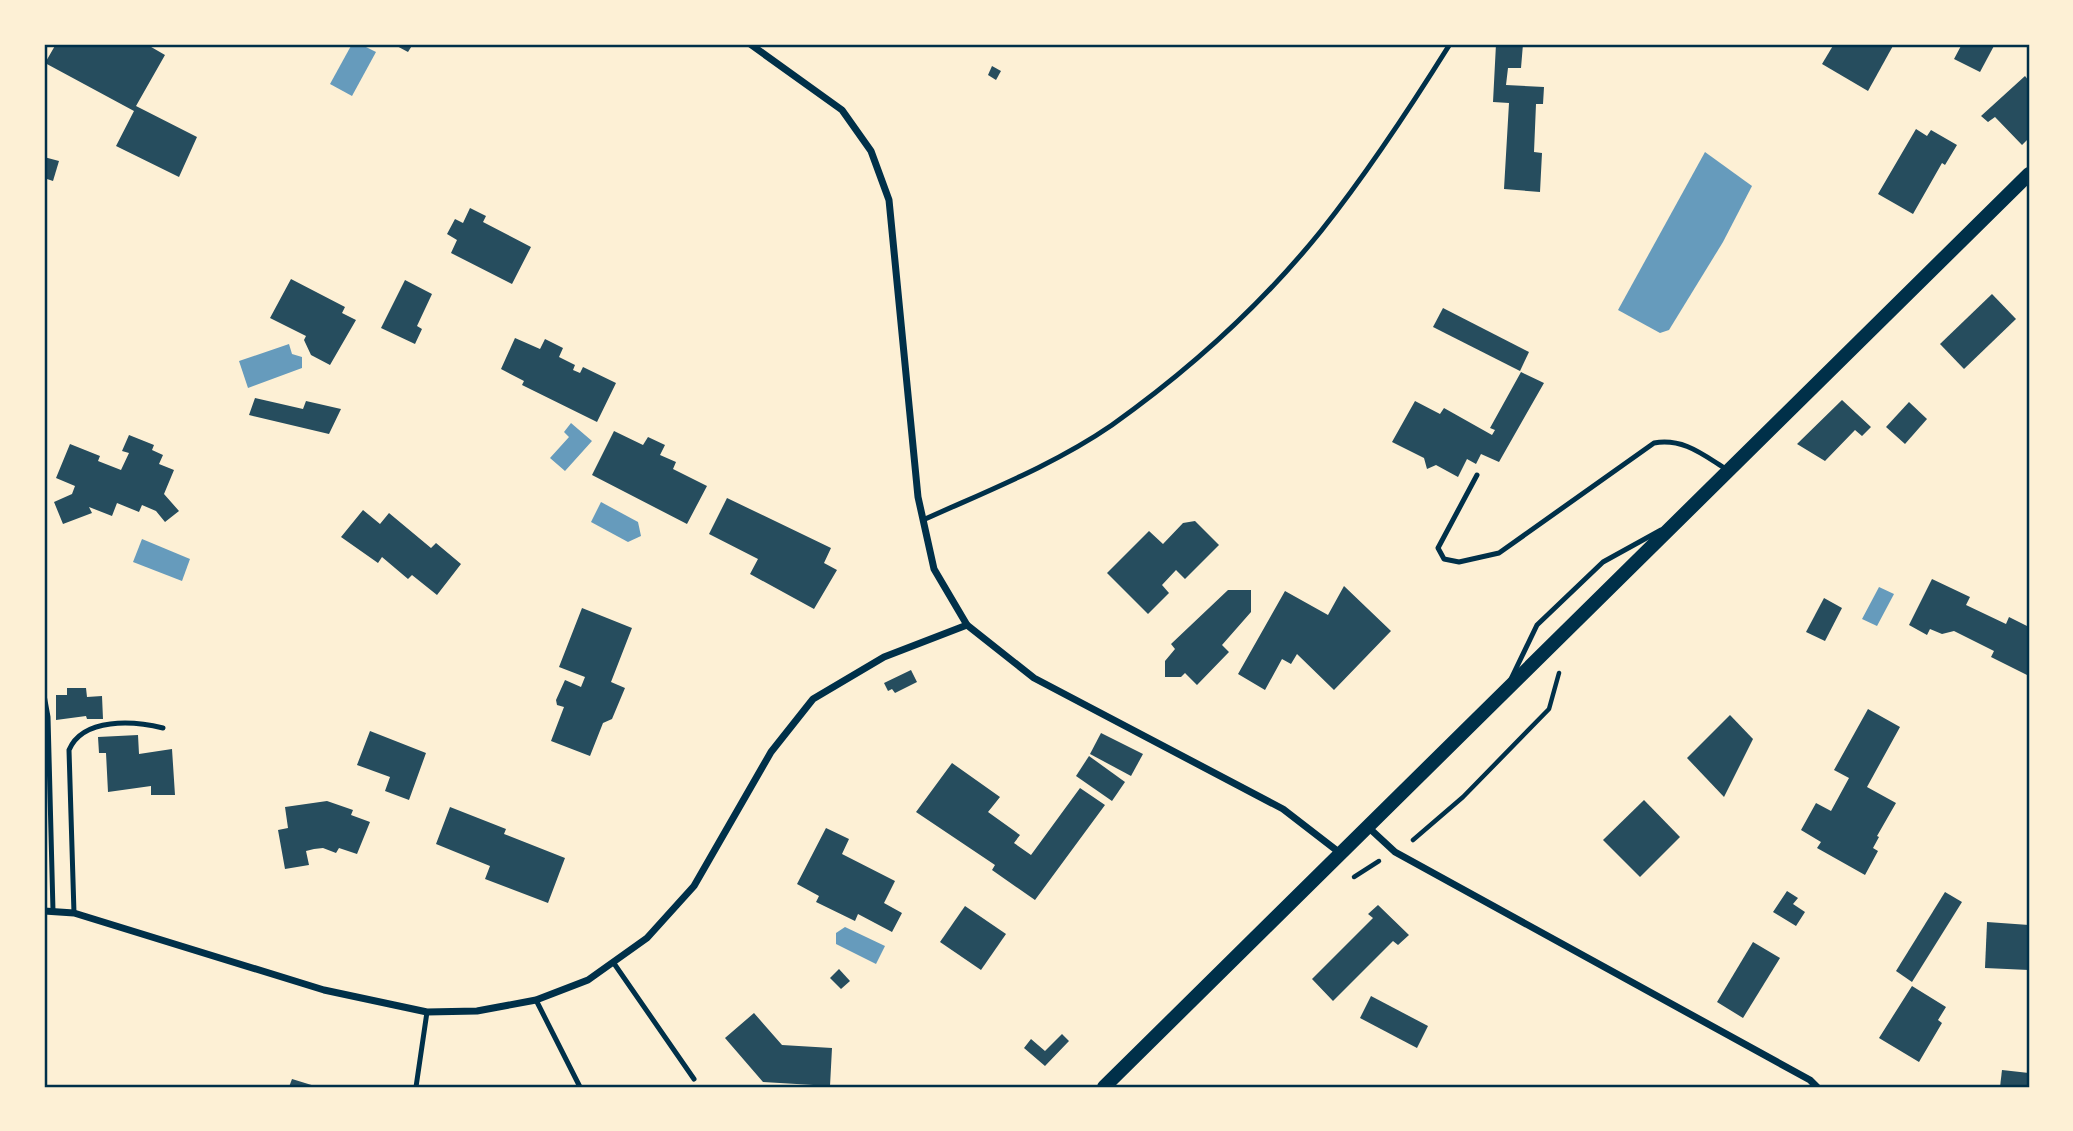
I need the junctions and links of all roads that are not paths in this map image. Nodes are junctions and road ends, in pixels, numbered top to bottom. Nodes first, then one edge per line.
1 (750, 44) edge
2 (1450, 44) edge
3 (2029, 174) edge
4 (1729, 471) junction
5 (1477, 475) dead end
6 (1679, 519) junction
7 (923, 520) junction
8 (967, 625) junction
9 (1505, 691) junction
10 (44, 695) edge
11 (163, 728) dead end
12 (1367, 827) junction
13 (1340, 853) junction
14 (44, 911) edge
15 (53, 911) junction
16 (74, 913) junction
17 (613, 962) junction
18 (536, 1000) junction
19 (427, 1012) junction
20 (694, 1080) dead end
21 (416, 1087) edge
22 (580, 1087) edge
23 (1104, 1087) edge
24 (1817, 1087) edge

1 - 7 street
2 - 7 lane
3 - 4 main road
4 - 5 lane
4 - 6 main road
6 - 9 main road
6 - 9 lane
7 - 8 street
8 - 13 street
8 - 17 street
9 - 12 main road
10 - 15 lane
11 - 16 lane
12 - 13 main road
12 - 24 street
13 - 23 main road
14 - 15 street
15 - 16 street
16 - 19 street
17 - 18 street
17 - 20 lane
18 - 19 street
18 - 22 lane
19 - 21 lane

